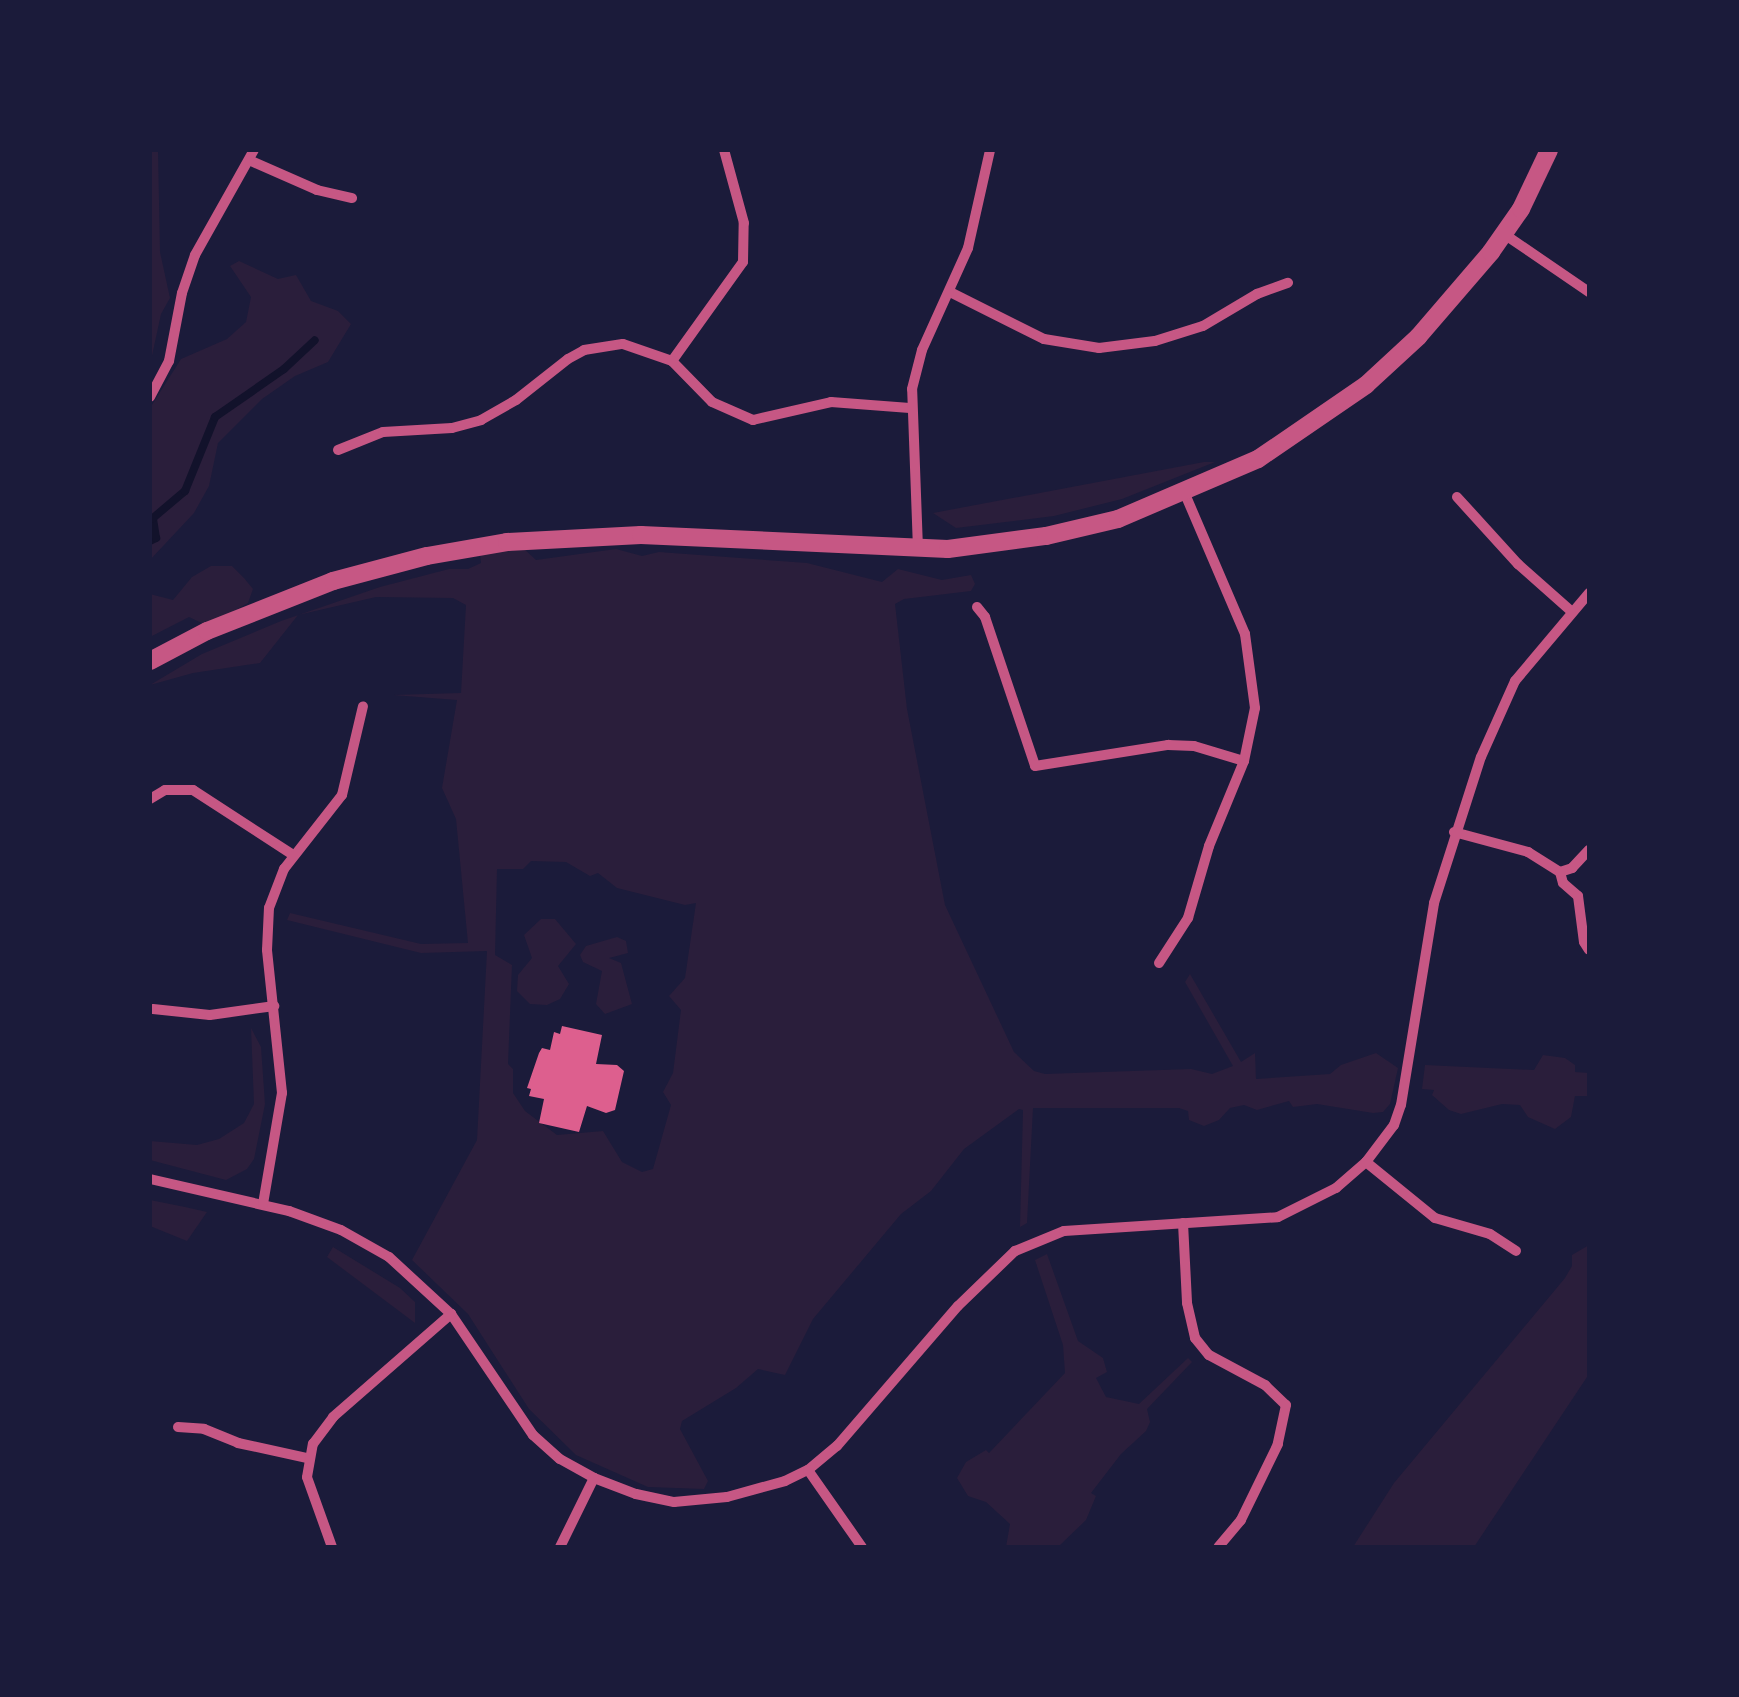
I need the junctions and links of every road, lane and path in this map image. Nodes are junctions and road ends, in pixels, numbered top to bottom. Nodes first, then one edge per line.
1 (724, 150) edge
2 (990, 150) edge
3 (1549, 150) edge
4 (253, 155) edge
5 (352, 198) dead end
6 (1504, 234) junction
7 (1288, 283) dead end
8 (950, 292) junction
9 (1589, 292) edge
10 (672, 360) junction
11 (150, 397) edge
12 (910, 408) junction
13 (338, 450) dead end
14 (1184, 494) junction
15 (1457, 497) dead end
16 (918, 549) junction
17 (1589, 593) edge
18 (976, 607) dead end
19 (1572, 612) junction
20 (150, 661) edge
21 (363, 706) dead end
22 (1244, 761) junction
23 (150, 799) edge
24 (1454, 832) junction
25 (1589, 850) edge
26 (293, 856) junction
27 (1560, 872) junction
28 (1589, 950) edge
29 (1160, 963) dead end
30 (274, 1006) junction
31 (153, 1008) dead end
32 (1366, 1162) junction
33 (150, 1179) edge
34 (263, 1204) junction
35 (1183, 1223) junction
36 (1516, 1252) dead end
37 (452, 1314) junction
38 (178, 1427) dead end
39 (307, 1458) junction
40 (808, 1470) junction
41 (594, 1478) junction
42 (332, 1547) edge
43 (560, 1547) edge
44 (862, 1547) edge
45 (1218, 1547) edge

1 - 10 street
2 - 8 street
3 - 6 street
4 - 5 street
4 - 11 street
6 - 9 street
6 - 14 street
7 - 8 street
8 - 12 street
10 - 12 street
10 - 13 street
12 - 16 street
14 - 16 street
14 - 22 street
15 - 19 street
16 - 20 street
17 - 19 street
18 - 22 street
19 - 24 street
21 - 26 street
22 - 29 street
23 - 26 street
24 - 27 street
24 - 32 street
25 - 27 street
26 - 30 street
27 - 28 street
30 - 31 street
30 - 34 street
32 - 35 street
32 - 36 street
33 - 34 street
34 - 37 street
35 - 40 street
35 - 45 street
37 - 39 street
37 - 41 street
38 - 39 street
39 - 42 street
40 - 41 street
40 - 44 street
41 - 43 street

